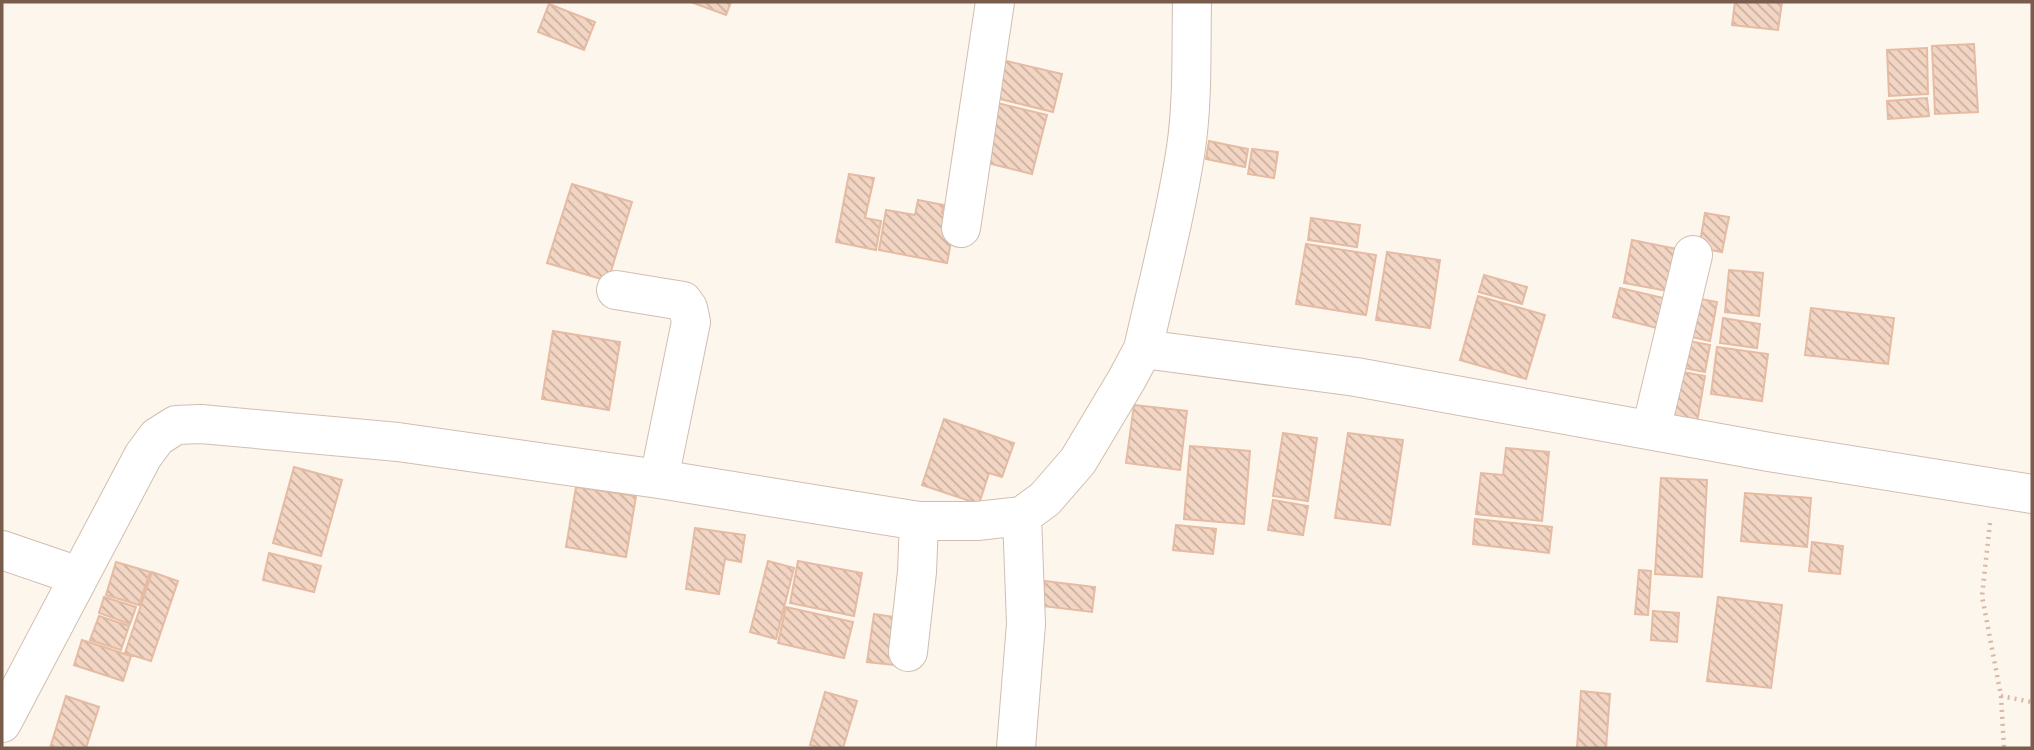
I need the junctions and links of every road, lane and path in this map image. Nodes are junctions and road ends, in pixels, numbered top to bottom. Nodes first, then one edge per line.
1 (995, 2) edge
2 (1192, 2) edge
3 (961, 228) dead end
4 (1693, 254) dead end
5 (615, 290) dead end
6 (1143, 349) junction
7 (1651, 430) junction
8 (659, 479) junction
9 (1995, 488) junction
10 (2032, 494) edge
11 (1022, 516) junction
12 (919, 521) junction
13 (2, 550) edge
14 (78, 576) junction
15 (908, 652) dead end
16 (2001, 696) junction
17 (2032, 702) edge
18 (2, 723) edge
19 (1016, 748) edge
20 (2004, 748) edge

1 - 3 street
2 - 6 street
4 - 7 street
5 - 8 street
6 - 7 street
6 - 11 street
7 - 9 street
8 - 12 street
8 - 14 street
9 - 10 street
9 - 16 path
11 - 12 street
11 - 19 street
12 - 15 street
13 - 14 street
14 - 18 street
16 - 17 path
16 - 20 path

